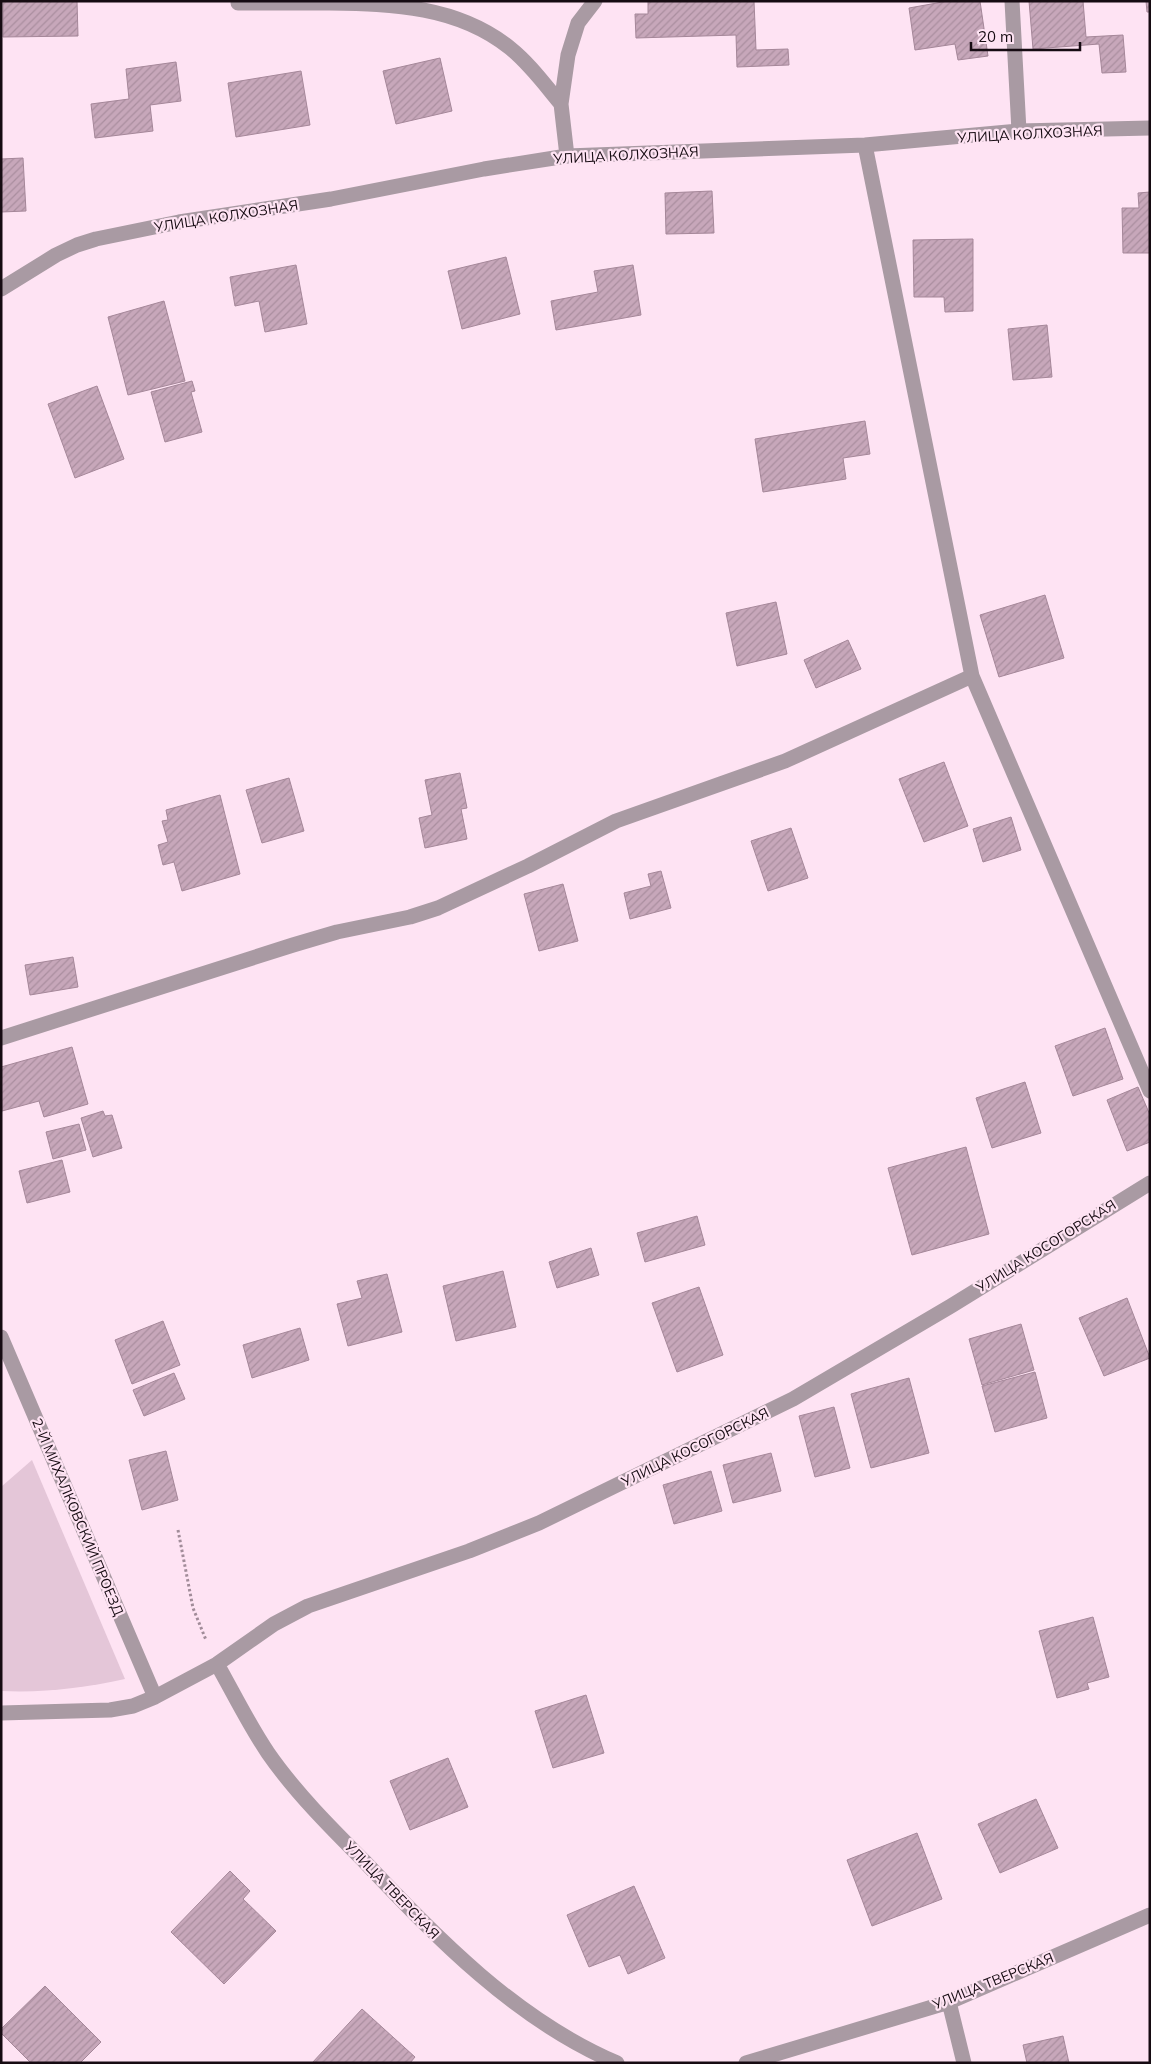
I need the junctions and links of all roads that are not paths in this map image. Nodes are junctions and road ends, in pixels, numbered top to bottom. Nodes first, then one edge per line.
1 (594, 1) edge
2 (1012, 1) edge
3 (238, 3) dead end
4 (561, 104) junction
5 (1150, 128) edge
6 (1020, 132) junction
7 (865, 145) junction
8 (567, 156) junction
9 (1, 289) edge
10 (972, 676) junction
11 (1, 1038) edge
12 (1150, 1091) edge
13 (1150, 1182) edge
14 (1, 1337) edge
15 (217, 1664) junction
16 (155, 1697) junction
17 (1, 1713) edge
18 (1150, 1915) edge
19 (949, 2002) junction
20 (618, 2063) edge
21 (746, 2063) edge
22 (964, 2063) edge

1 - 4 street
2 - 6 street
3 - 4 street
4 - 8 street
5 - 6 street, УЛИЦА КОЛХОЗНАЯ
6 - 7 street, УЛИЦА КОЛХОЗНАЯ
7 - 8 street, УЛИЦА КОЛХОЗНАЯ
7 - 10 street
8 - 9 street, УЛИЦА КОЛХОЗНАЯ
10 - 11 street
10 - 12 street
13 - 15 street, УЛИЦА КОСОГОРСКАЯ
14 - 16 street, 2-Й МИХАЛКОВСКИЙ ПРОЕЗД
15 - 16 street, УЛИЦА КОСОГОРСКАЯ
15 - 20 street, УЛИЦА ТВЕРСКАЯ
16 - 17 street, УЛИЦА КОСОГОРСКАЯ
18 - 19 street, УЛИЦА ТВЕРСКАЯ
19 - 21 street, УЛИЦА ТВЕРСКАЯ
19 - 22 street

